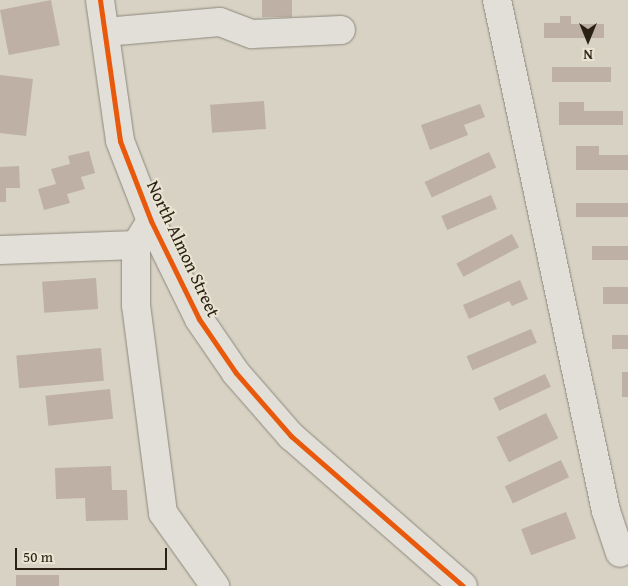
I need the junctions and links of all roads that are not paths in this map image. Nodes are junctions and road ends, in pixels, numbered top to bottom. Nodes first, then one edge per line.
1 (100, 0) edge
2 (497, 0) edge
3 (341, 30) dead end
4 (105, 32) junction
5 (151, 221) junction
6 (136, 246) junction
7 (0, 250) edge
8 (620, 553) dead end
9 (215, 586) edge
10 (462, 586) edge

1 - 4 street, North Almon Street
2 - 8 street
3 - 4 street
4 - 5 street, North Almon Street
5 - 6 street
5 - 10 street, North Almon Street
6 - 7 street
6 - 9 street

